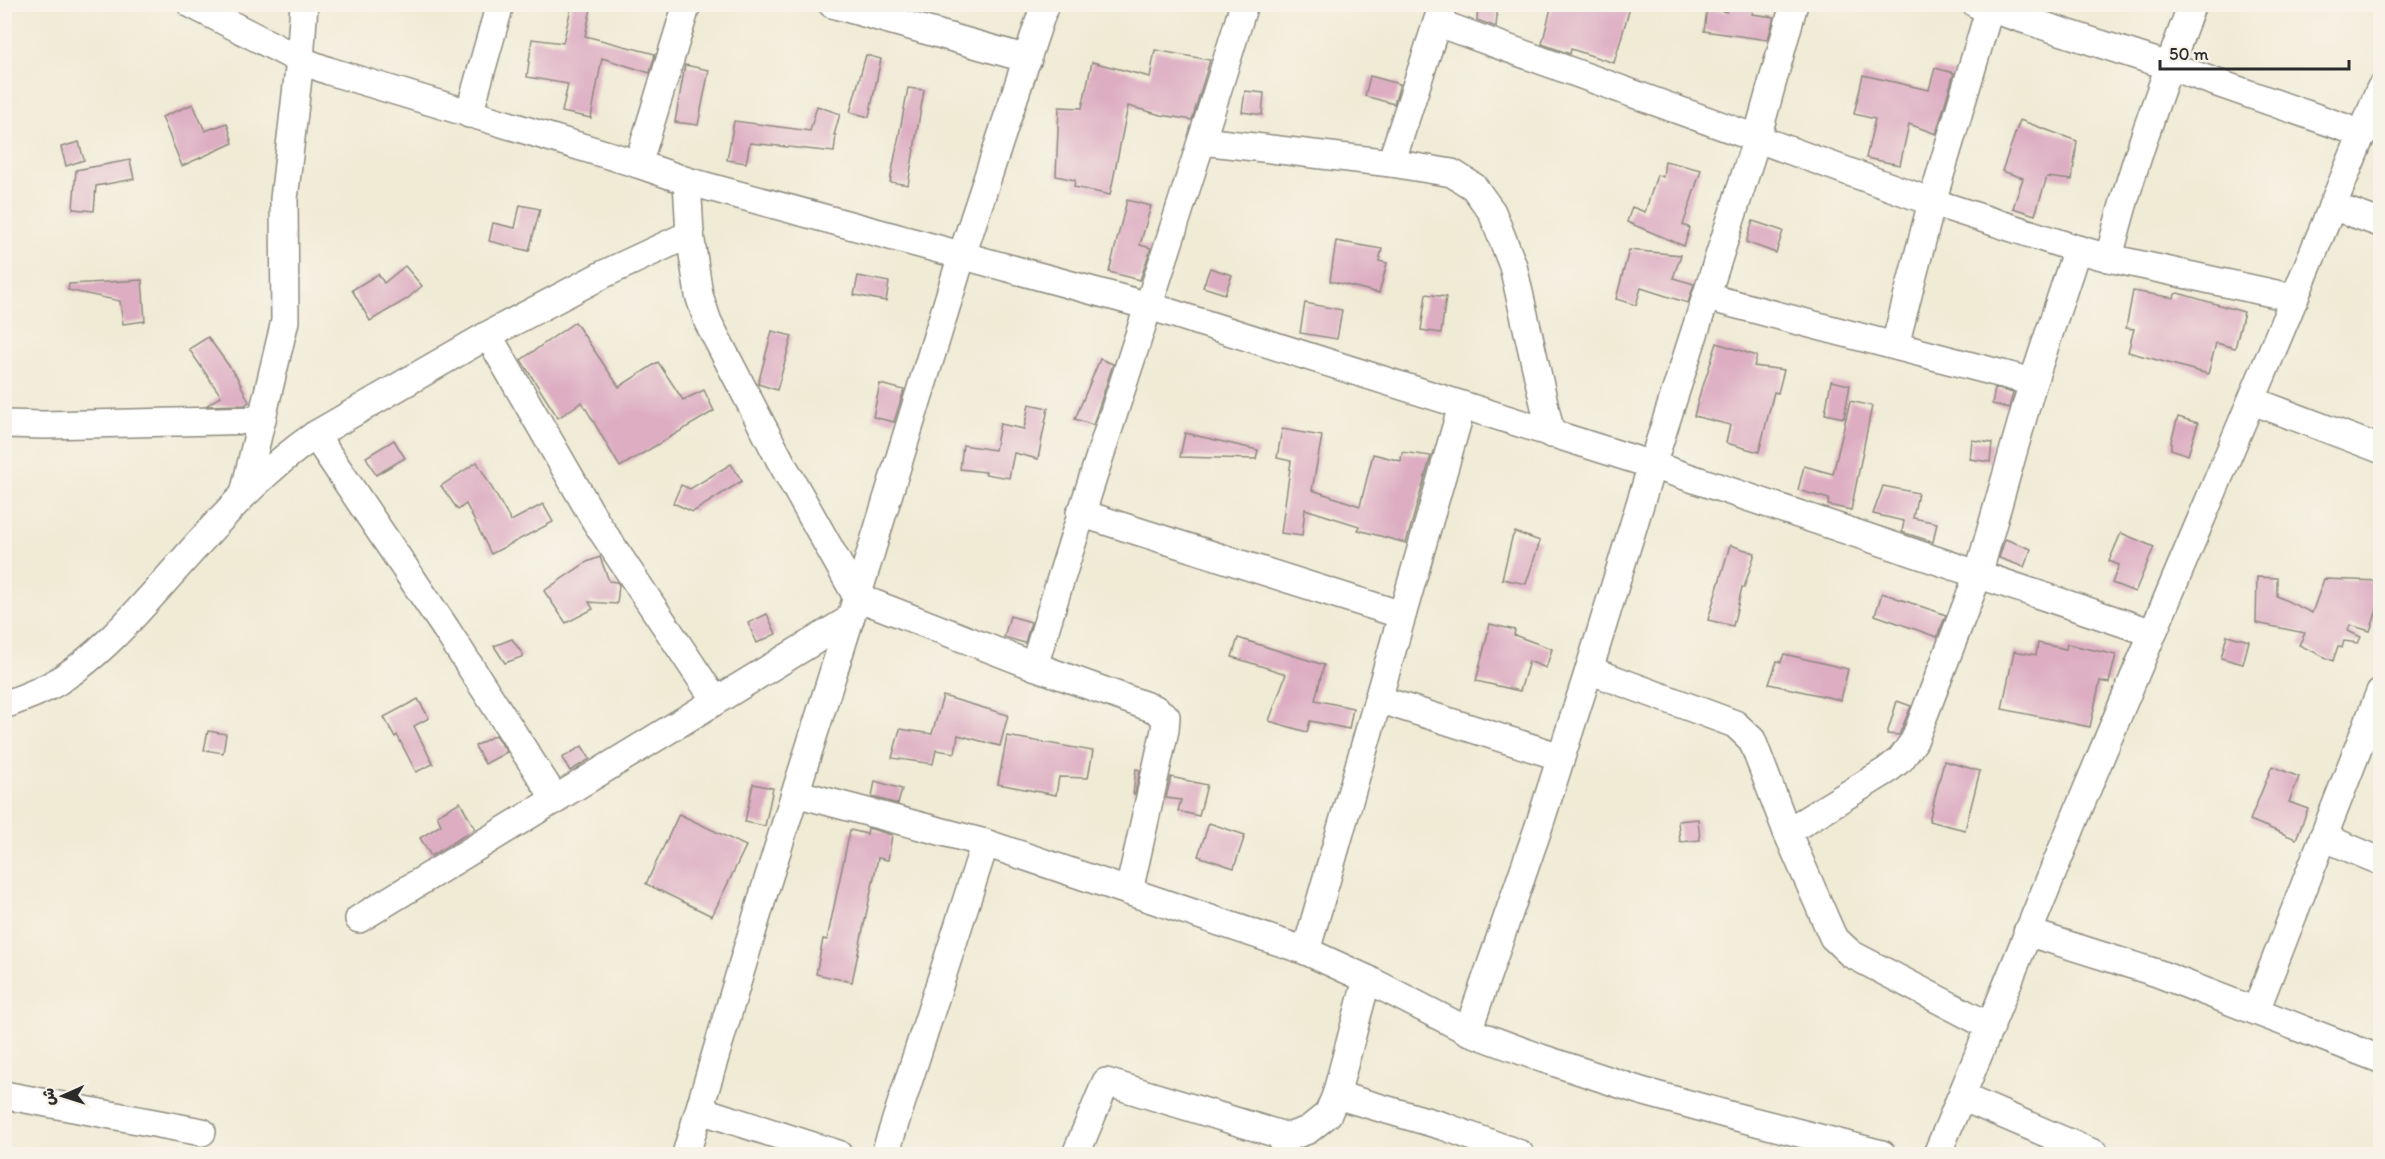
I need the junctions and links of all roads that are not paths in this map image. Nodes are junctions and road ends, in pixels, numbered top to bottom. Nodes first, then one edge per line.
1 (191, 4) edge
2 (304, 4) edge
3 (500, 4) edge
4 (687, 4) edge
5 (832, 4) edge
6 (1045, 4) edge
7 (1244, 4) edge
8 (1794, 4) edge
9 (2192, 4) edge
10 (1986, 6) edge
11 (891, 12) edge
12 (1440, 14) edge
13 (1028, 59) junction
14 (300, 60) junction
15 (2169, 66) junction
16 (2380, 89) edge
17 (468, 114) junction
18 (2362, 134) junction
19 (1757, 138) junction
20 (1202, 141) junction
21 (1391, 163) junction
22 (638, 164) junction
23 (687, 181) junction
24 (1932, 202) junction
25 (2332, 206) junction
26 (2380, 223) edge
27 (690, 234) junction
28 (2077, 249) junction
29 (962, 255) junction
30 (2109, 258) junction
31 (1707, 297) junction
32 (2295, 298) junction
33 (1149, 306) junction
34 (488, 335) junction
35 (1895, 345) junction
36 (2033, 382) junction
37 (2253, 400) junction
38 (1462, 406) junction
39 (262, 420) junction
40 (4, 424) edge
41 (1551, 434) junction
42 (315, 435) junction
43 (2380, 449) edge
44 (1652, 465) junction
45 (244, 494) junction
46 (1080, 513) junction
47 (1978, 575) junction
48 (854, 608) junction
49 (1402, 615) junction
50 (2152, 633) junction
51 (1034, 666) junction
52 (1589, 670) junction
53 (2380, 692) edge
54 (1378, 699) junction
55 (715, 700) junction
56 (4, 705) edge
57 (1561, 757) junction
58 (795, 793) junction
59 (556, 800) junction
60 (1787, 832) junction
61 (2322, 837) junction
62 (985, 843) junction
63 (2380, 861) edge
64 (1128, 891) junction
65 (359, 919) dead end
66 (2027, 932) junction
67 (1305, 951) junction
68 (1367, 979) junction
69 (2256, 1010) junction
70 (1991, 1027) junction
71 (1468, 1031) junction
72 (2380, 1059) edge
73 (4, 1095) edge
74 (1336, 1095) junction
75 (1962, 1097) junction
76 (700, 1110) junction
77 (202, 1132) dead end
78 (1285, 1146) edge
79 (686, 1155) edge
80 (838, 1155) edge
81 (885, 1155) edge
82 (1076, 1155) edge
83 (1520, 1155) edge
84 (1882, 1155) edge
85 (1937, 1155) edge
86 (2095, 1155) edge

1 - 14 street
2 - 14 street
3 - 17 street
4 - 22 street
5 - 11 street
6 - 13 street
7 - 20 street
8 - 19 street
9 - 15 street
10 - 15 street
10 - 24 street
11 - 13 street
12 - 19 street
12 - 21 street
13 - 29 street
14 - 17 street
14 - 39 street
15 - 18 street
15 - 30 street
16 - 18 street
17 - 22 street
18 - 25 street
19 - 24 street
19 - 31 street
20 - 21 street
20 - 33 street
21 - 41 street
22 - 23 street
23 - 27 street
23 - 29 street
24 - 28 street
24 - 35 street
25 - 26 street
25 - 32 street
27 - 34 street
27 - 48 street
28 - 30 street
28 - 36 street
29 - 33 street
29 - 48 street
30 - 32 street
31 - 35 street
31 - 44 street
32 - 37 street
33 - 38 street
33 - 46 street
34 - 42 street
34 - 55 street
35 - 36 street
36 - 47 street
37 - 43 street
37 - 50 street
38 - 41 street
38 - 49 street
39 - 40 street
39 - 45 street
41 - 44 street
42 - 45 street
42 - 59 street
44 - 47 street
44 - 52 street
45 - 56 street
46 - 49 street
46 - 51 street
47 - 50 street
47 - 60 street
48 - 51 street
48 - 55 street
48 - 58 street
49 - 54 street
50 - 66 street
51 - 64 street
52 - 57 street
52 - 60 street
53 - 61 street
54 - 57 street
54 - 67 street
55 - 59 street
57 - 71 street
58 - 62 street
58 - 76 street
59 - 65 street
60 - 70 street
61 - 63 street
61 - 69 street
62 - 64 street
62 - 81 street
64 - 67 street
66 - 69 street
66 - 70 street
67 - 68 street
68 - 71 street
68 - 74 street
69 - 72 street
70 - 75 street
71 - 84 street
73 - 77 street
74 - 78 street
74 - 83 street
75 - 85 street
75 - 86 street
76 - 79 street
76 - 80 street
78 - 82 street

